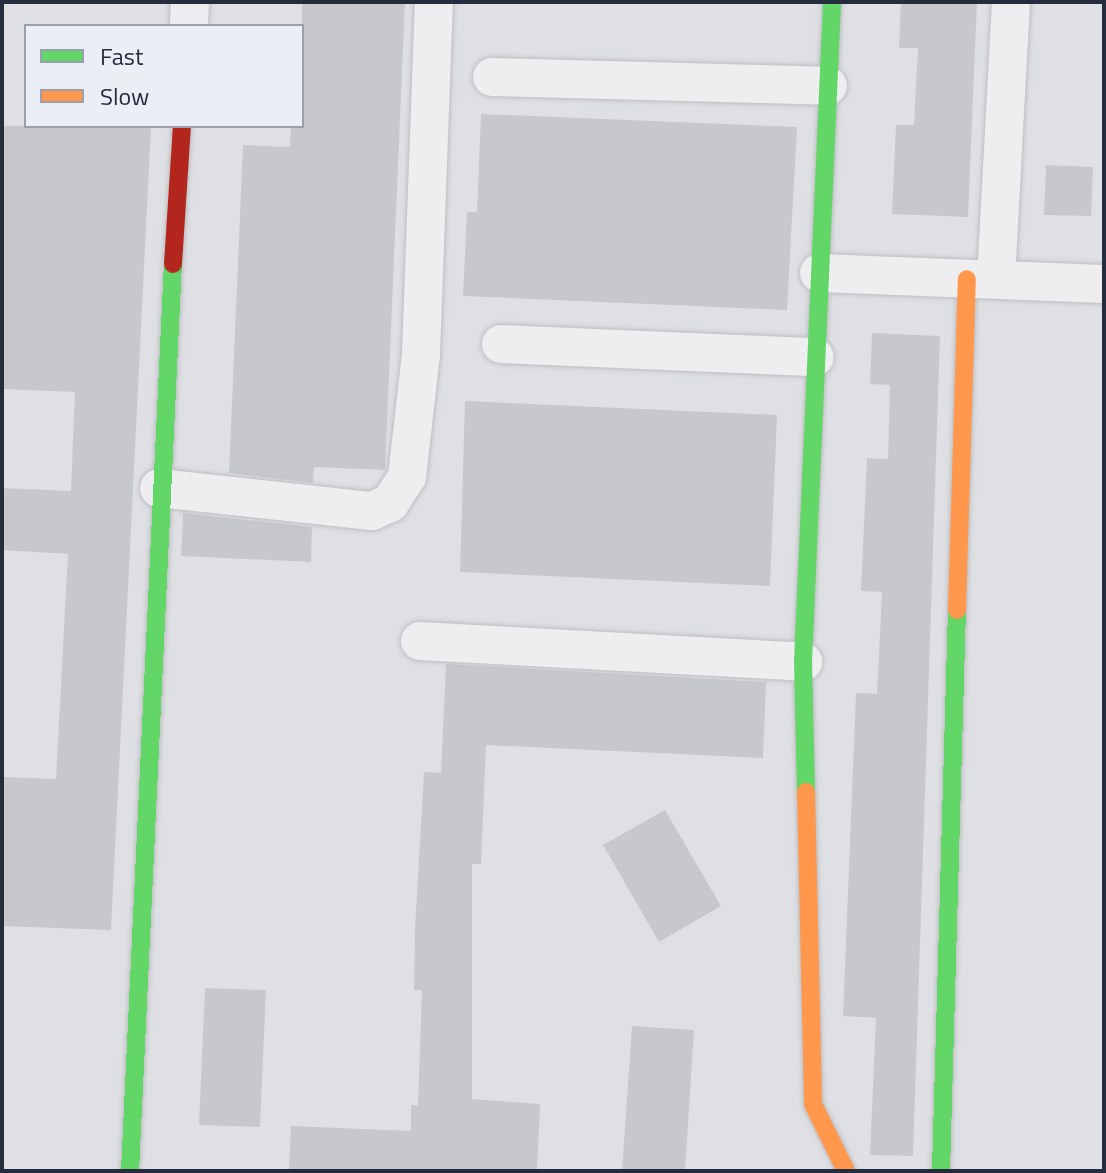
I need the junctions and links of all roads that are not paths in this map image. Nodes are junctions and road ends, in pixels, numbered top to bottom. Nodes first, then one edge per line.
1 (190, 2) edge
2 (434, 2) edge
3 (832, 2) edge
4 (1011, 2) edge
5 (189, 24) edge
6 (492, 77) dead end
7 (828, 86) junction
8 (182, 128) edge
9 (819, 273) junction
10 (982, 279) junction
11 (1104, 284) edge
12 (501, 344) dead end
13 (815, 357) junction
14 (159, 488) junction
15 (420, 641) dead end
16 (803, 662) junction
17 (130, 1171) edge
18 (846, 1171) edge
19 (941, 1171) edge

1 - 5 street
2 - 14 street
3 - 7 street
4 - 10 street
6 - 7 street
7 - 9 street
8 - 14 street
9 - 10 street
9 - 13 street
10 - 11 street
10 - 19 street
12 - 13 street
13 - 16 street
14 - 17 street
15 - 16 street
16 - 18 street

